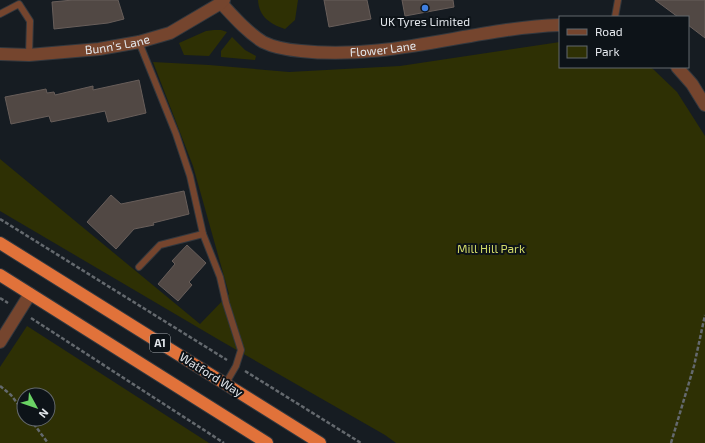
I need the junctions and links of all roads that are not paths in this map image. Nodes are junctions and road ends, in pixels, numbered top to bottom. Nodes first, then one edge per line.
1 (618, 0) edge
2 (223, 2) edge
3 (0, 14) edge
4 (615, 16) edge
5 (559, 25) edge
6 (139, 42) junction
7 (0, 54) edge
8 (28, 55) junction
9 (678, 68) edge
10 (705, 105) edge
11 (203, 234) junction
12 (0, 243) edge
13 (139, 267) dead end
14 (0, 275) edge
15 (30, 294) junction
16 (1, 339) edge
17 (226, 384) junction
18 (267, 443) edge
19 (320, 443) edge

1 - 4 lane
2 - 5 street, Flower Lane
2 - 6 street, Bunn's Lane
3 - 8 lane
6 - 8 street, Bunn's Lane
6 - 11 lane
7 - 8 street, Bunn's Lane
9 - 10 street
11 - 13 lane
11 - 17 lane
12 - 17 highway, Watford Way / A1
14 - 15 highway, A1
15 - 16 street
15 - 18 highway, A1
17 - 19 highway, Watford Way / A1

